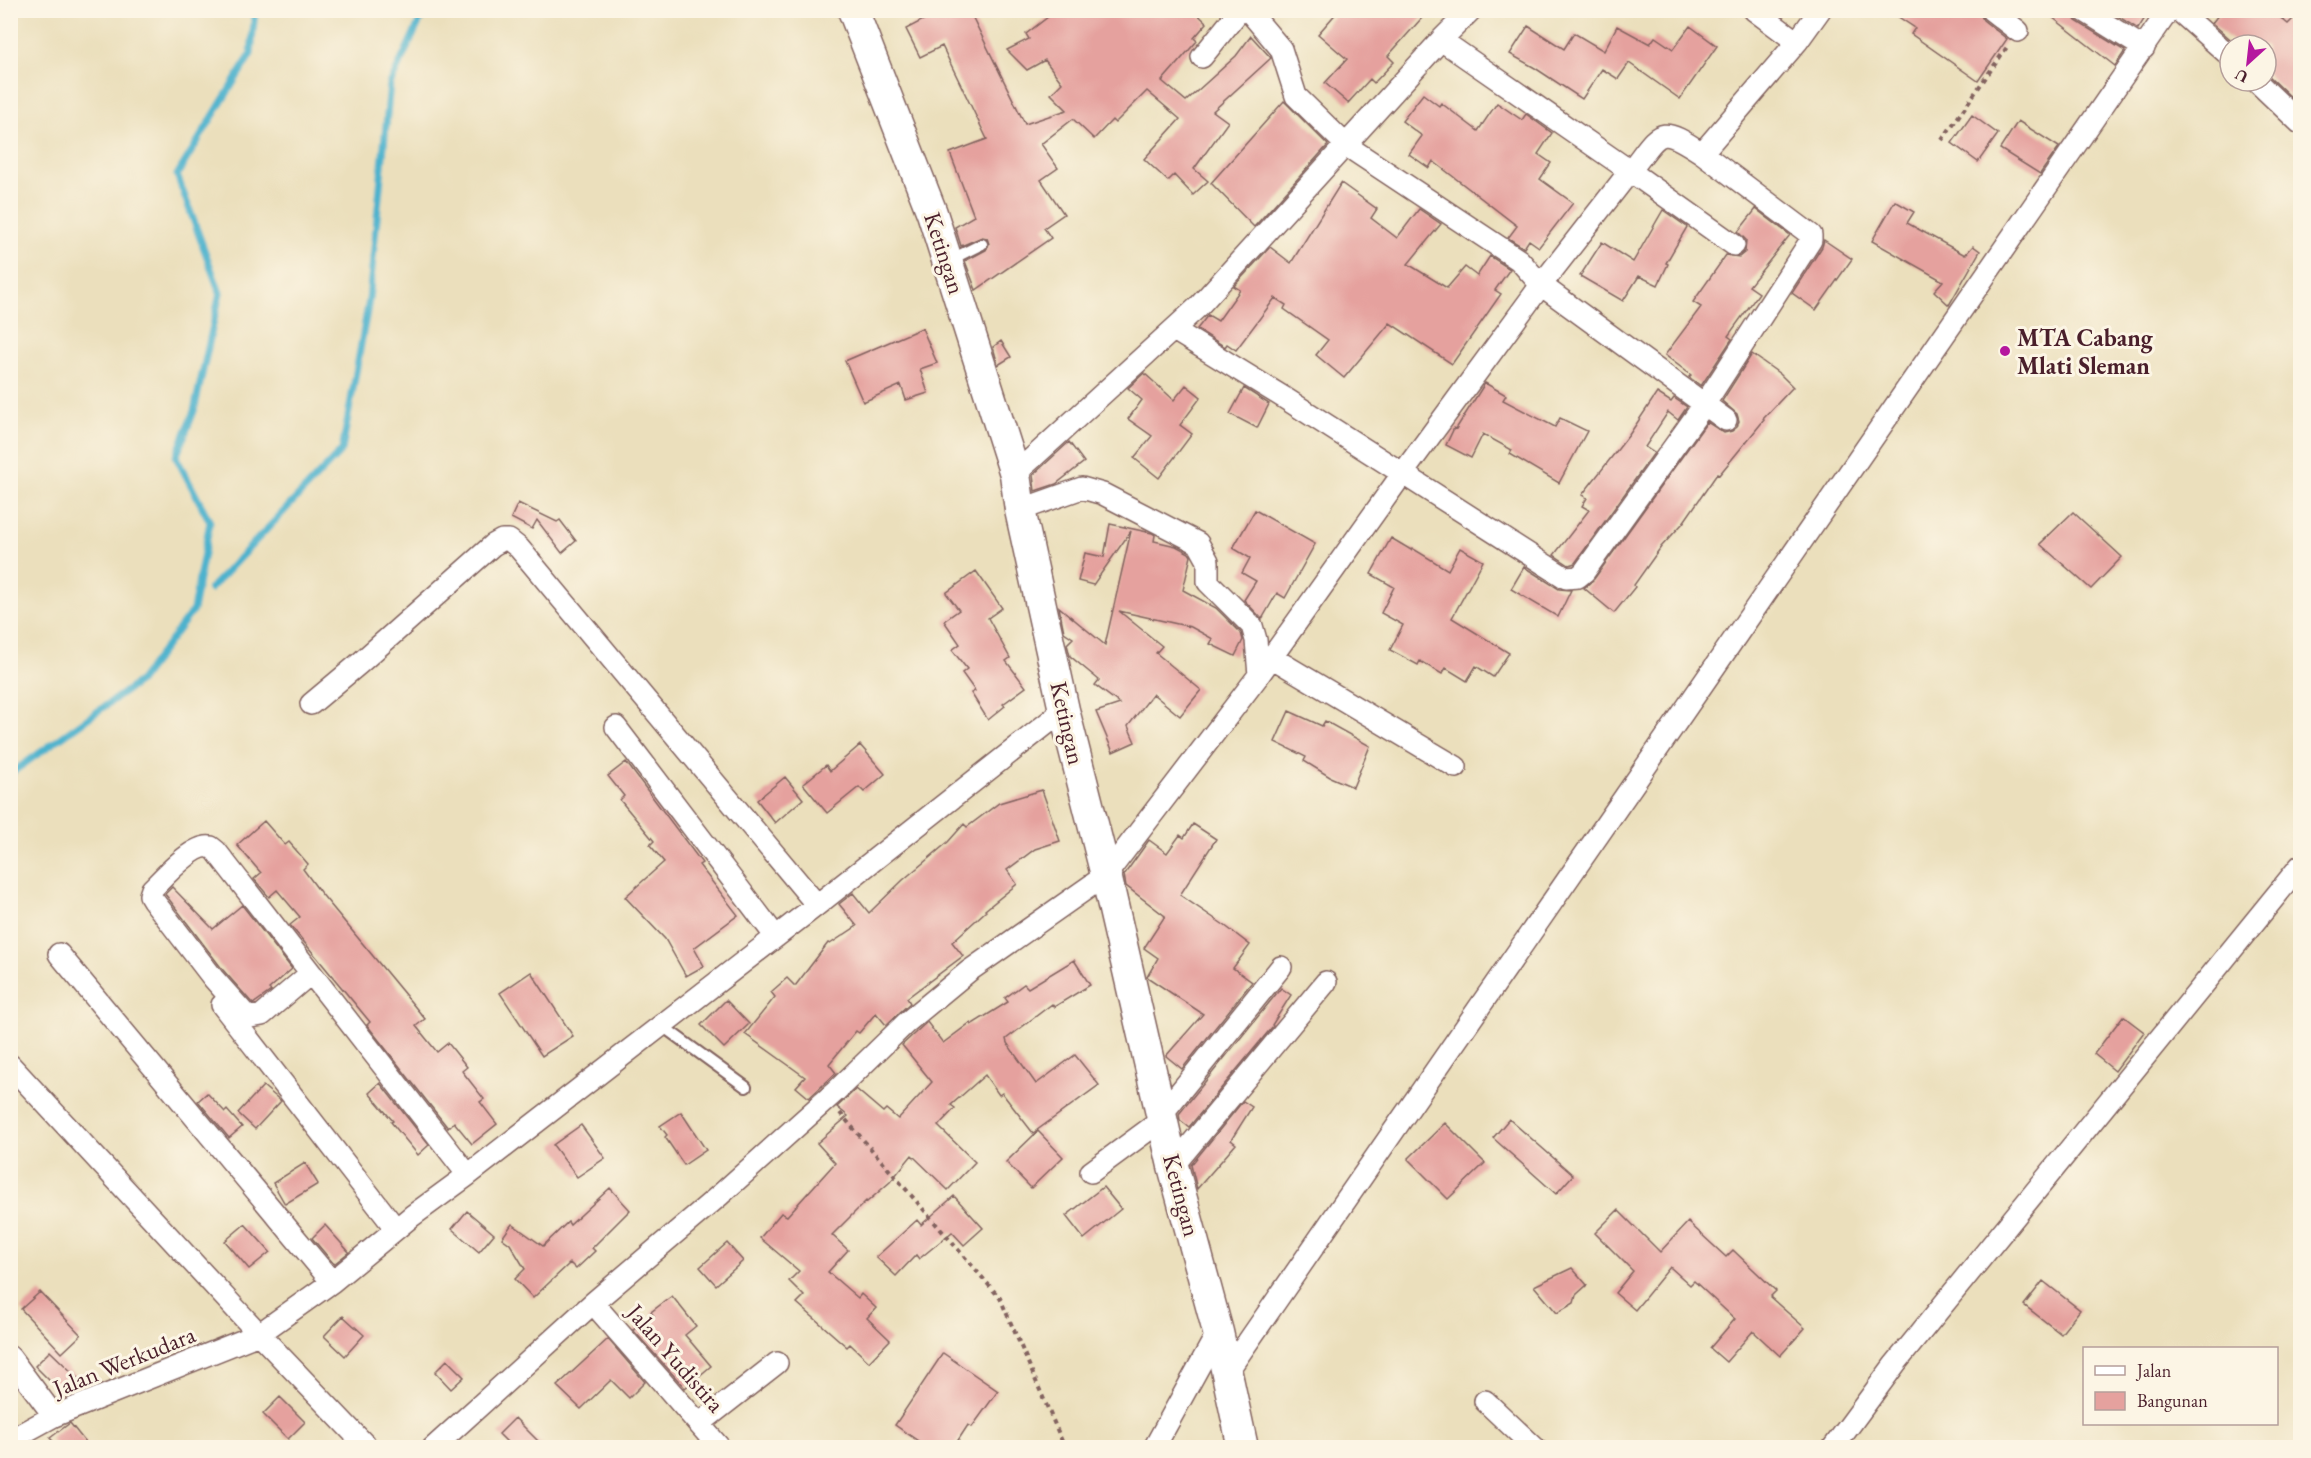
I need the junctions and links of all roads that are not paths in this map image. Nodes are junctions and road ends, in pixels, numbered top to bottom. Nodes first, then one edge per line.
1 (853, 10) edge
2 (1240, 10) edge
3 (1248, 10) edge
4 (1471, 10) edge
5 (1754, 10) edge
6 (1820, 10) edge
7 (1991, 10) edge
8 (2083, 10) edge
9 (2169, 10) edge
10 (2178, 10) edge
11 (2019, 31) road end
12 (1441, 40) junction
13 (1797, 42) junction
14 (2218, 45) edge
15 (2144, 48) junction
16 (1202, 57) dead end
17 (2269, 93) edge
18 (2301, 123) edge
19 (1347, 146) junction
20 (1702, 153) junction
21 (1630, 171) junction
22 (982, 244) dead end
23 (1734, 245) dead end
24 (947, 261) junction
25 (1541, 285) junction
26 (1174, 330) junction
27 (1704, 405) junction
28 (1726, 420) dead end
29 (1403, 473) junction
30 (1015, 474) junction
31 (1020, 510) junction
32 (1265, 666) junction
33 (311, 704) dead end
34 (1064, 710) junction
35 (616, 727) dead end
36 (1456, 767) dead end
37 (2301, 866) edge
38 (1106, 875) junction
39 (140, 898) dead end
40 (817, 905) junction
41 (776, 937) junction
42 (59, 954) dead end
43 (1281, 967) dead end
44 (311, 973) junction
45 (1326, 982) dead end
46 (661, 1025) junction
47 (10, 1065) edge
48 (746, 1087) dead end
49 (1162, 1117) junction
50 (1173, 1166) junction
51 (1091, 1172) dead end
52 (468, 1175) junction
53 (396, 1229) junction
54 (332, 1282) junction
55 (593, 1303) junction
56 (1218, 1332) junction
57 (259, 1334) junction
58 (10, 1358) edge
59 (777, 1363) dead end
60 (1227, 1372) junction
61 (1485, 1401) dead end
62 (54, 1416) junction
63 (699, 1424) junction
64 (10, 1442) edge
65 (14, 1448) edge
66 (368, 1448) edge
67 (433, 1448) edge
68 (720, 1448) edge
69 (1154, 1448) edge
70 (1243, 1448) edge
71 (1534, 1448) edge
72 (1833, 1448) edge

1 - 24 street, Ketingan
2 - 16 street
3 - 19 street
4 - 12 street
5 - 13 street
6 - 13 street
7 - 11 street
8 - 15 street
9 - 15 street
10 - 14 street
12 - 19 street
12 - 21 street
13 - 20 street
15 - 60 street
17 - 18 street
19 - 25 street
19 - 26 street
20 - 21 street
20 - 27 street
21 - 23 street
21 - 25 street
22 - 24 lane
24 - 30 street, Ketingan
25 - 27 street
25 - 29 street
26 - 29 street
26 - 30 street
27 - 28 street
27 - 29 street
29 - 32 street
30 - 31 street, Ketingan
31 - 32 street
31 - 34 street, Ketingan
32 - 36 street
32 - 38 street
33 - 40 street
34 - 38 street, Ketingan
34 - 40 street, Jalan Werkudara
35 - 41 street
37 - 72 street
38 - 49 street, Ketingan
38 - 55 street
39 - 53 street
40 - 41 street, Jalan Werkudara
41 - 46 street, Jalan Werkudara
42 - 54 street
43 - 49 street
44 - 44 street
44 - 52 street
45 - 50 street
46 - 48 lane
46 - 52 street, Jalan Werkudara
47 - 57 street
49 - 50 street, Ketingan
49 - 51 street
50 - 56 street, Ketingan
52 - 53 street, Jalan Werkudara
53 - 54 street, Jalan Werkudara
54 - 57 street, Jalan Werkudara
55 - 63 street, Jalan Yudistira
55 - 67 street
56 - 60 street, Ketingan
56 - 69 street
57 - 62 street, Jalan Werkudara
57 - 66 street
58 - 62 street
59 - 63 street
60 - 70 street, Ketingan
61 - 71 street
62 - 64 street, Jalan Werkudara
63 - 68 street, Jalan Yudistira
64 - 65 street

